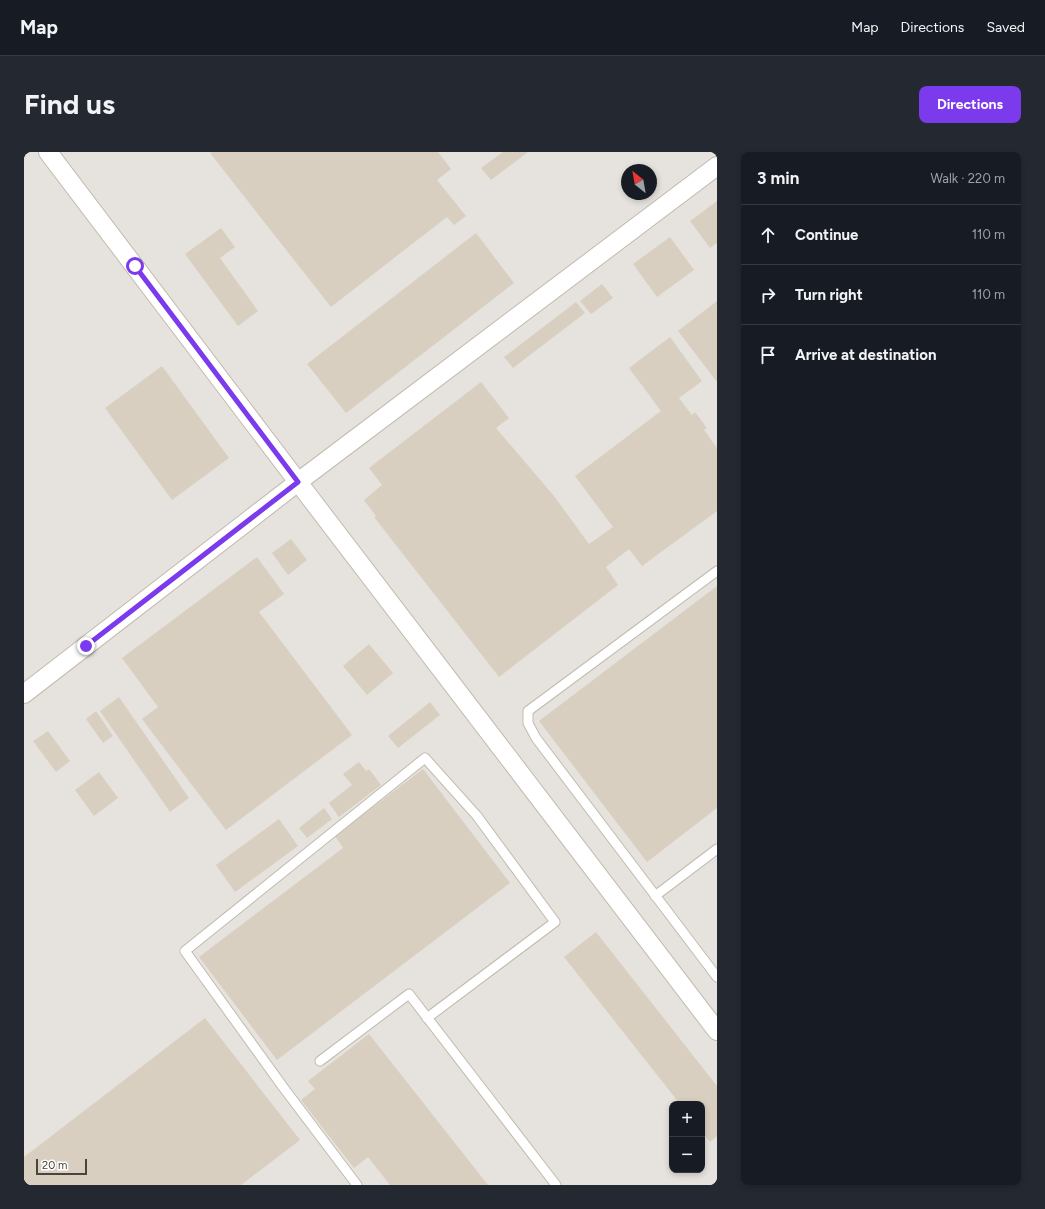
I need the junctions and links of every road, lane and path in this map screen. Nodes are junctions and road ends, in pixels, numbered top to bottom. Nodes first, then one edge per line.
1 (48, 152) edge
2 (717, 166) edge
3 (298, 482) junction
4 (717, 570) edge
5 (24, 694) edge
6 (717, 850) edge
7 (655, 896) junction
8 (717, 977) edge
9 (427, 1018) junction
10 (717, 1032) edge
11 (320, 1061) dead end
12 (357, 1185) edge
13 (556, 1185) edge

1 - 3 street
2 - 3 street
3 - 5 street
3 - 10 street
4 - 7 lane
6 - 7 lane
7 - 8 lane
9 - 11 lane
9 - 12 lane
9 - 13 lane

